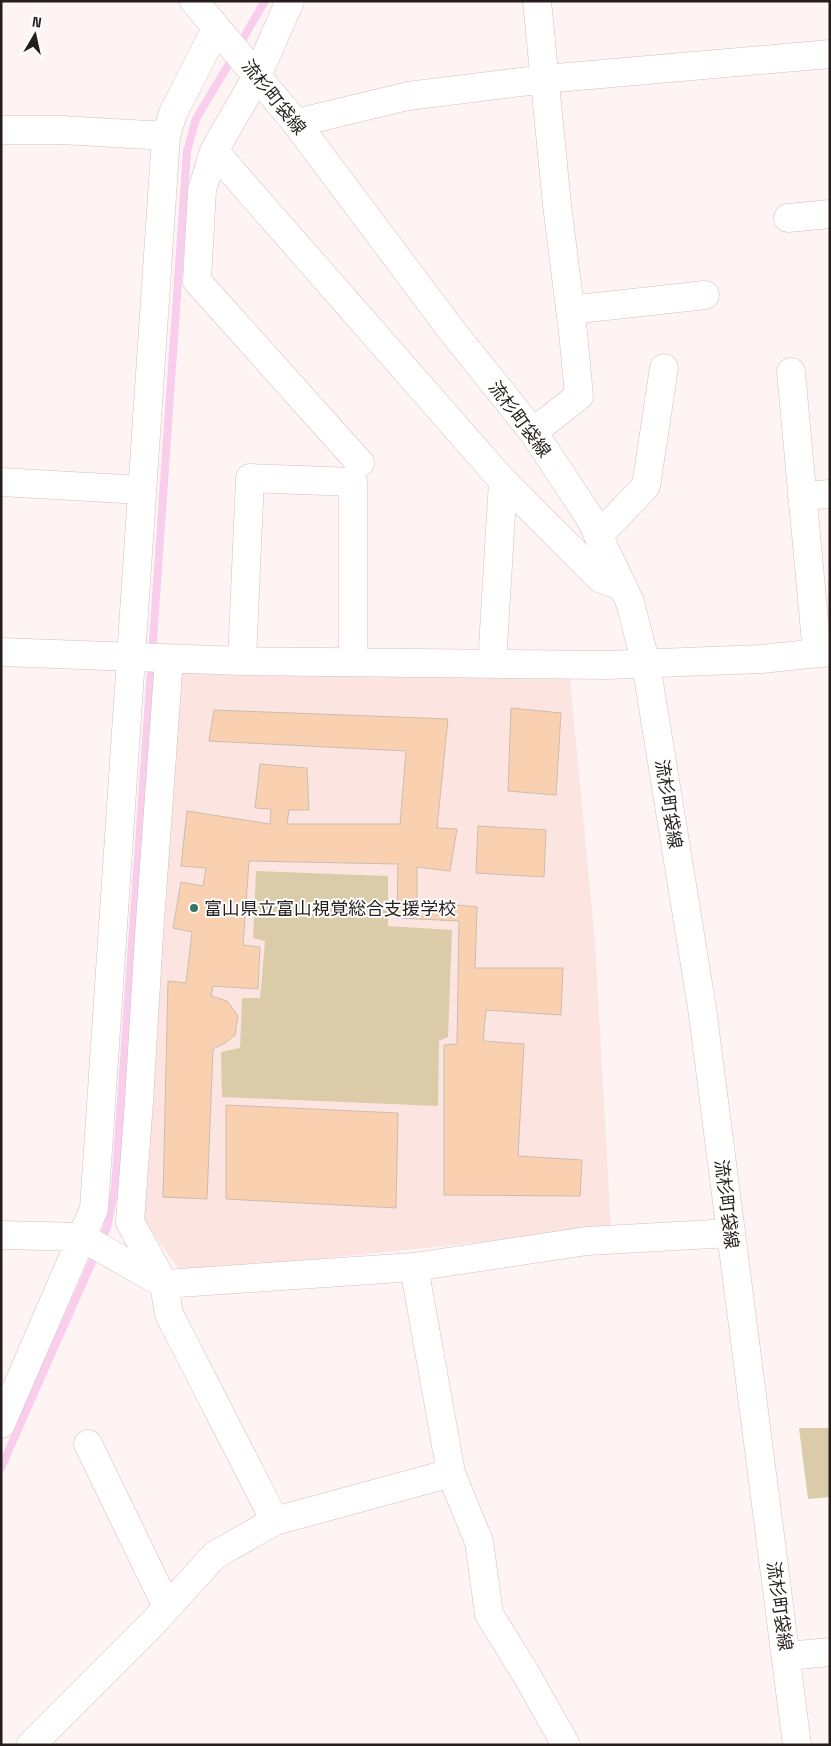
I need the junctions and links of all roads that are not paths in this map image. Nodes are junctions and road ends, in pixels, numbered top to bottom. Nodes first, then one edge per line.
1 (194, 1) edge
2 (290, 1) edge
3 (537, 1) edge
4 (216, 29) junction
5 (830, 54) edge
6 (252, 70) junction
7 (545, 79) junction
8 (296, 123) junction
9 (1, 130) edge
10 (166, 136) junction
11 (214, 151) junction
12 (830, 214) edge
13 (788, 218) dead end
14 (705, 295) dead end
15 (570, 310) junction
16 (664, 368) dead end
17 (790, 372) dead end
18 (532, 432) junction
19 (360, 463) dead end
20 (503, 480) junction
21 (1, 482) edge
22 (142, 490) junction
23 (830, 494) edge
24 (802, 496) junction
25 (598, 536) junction
26 (622, 586) junction
27 (1, 652) edge
28 (823, 652) edge
29 (131, 656) junction
30 (168, 659) junction
31 (242, 661) junction
32 (353, 662) junction
33 (492, 664) junction
34 (646, 664) junction
35 (731, 1233) junction
36 (1, 1235) edge
37 (81, 1237) junction
38 (414, 1267) junction
39 (164, 1284) junction
40 (1, 1424) edge
41 (88, 1444) dead end
42 (451, 1473) junction
43 (275, 1521) junction
44 (167, 1607) junction
45 (830, 1652) edge
46 (787, 1656) junction
47 (31, 1745) edge
48 (566, 1745) edge
49 (798, 1745) edge

1 - 4 street, 流杉町袋線
2 - 6 street
3 - 7 street
4 - 6 street, 流杉町袋線
4 - 10 street
5 - 7 street
6 - 8 street, 流杉町袋線
6 - 11 street
7 - 8 street
7 - 15 street
8 - 18 street, 流杉町袋線
9 - 10 street
10 - 22 street
11 - 19 street
11 - 20 street
12 - 13 street
14 - 15 street
15 - 18 street
16 - 25 street
17 - 24 street
18 - 25 street, 流杉町袋線
20 - 26 street
20 - 33 street
21 - 22 street
22 - 29 street
23 - 24 street
24 - 28 street
25 - 26 street, 流杉町袋線
26 - 34 street, 流杉町袋線
27 - 29 street
28 - 34 street
29 - 30 street
29 - 37 street
30 - 31 street
30 - 39 street
31 - 32 street
31 - 32 street
32 - 33 street
33 - 34 street
34 - 35 street, 流杉町袋線
35 - 38 street
35 - 46 street, 流杉町袋線
36 - 37 street
37 - 39 street
37 - 40 street
38 - 39 street
38 - 42 street
39 - 43 street
41 - 44 street
42 - 43 street
42 - 48 street
43 - 44 street
44 - 47 street
45 - 46 street
46 - 49 street, 流杉町袋線

